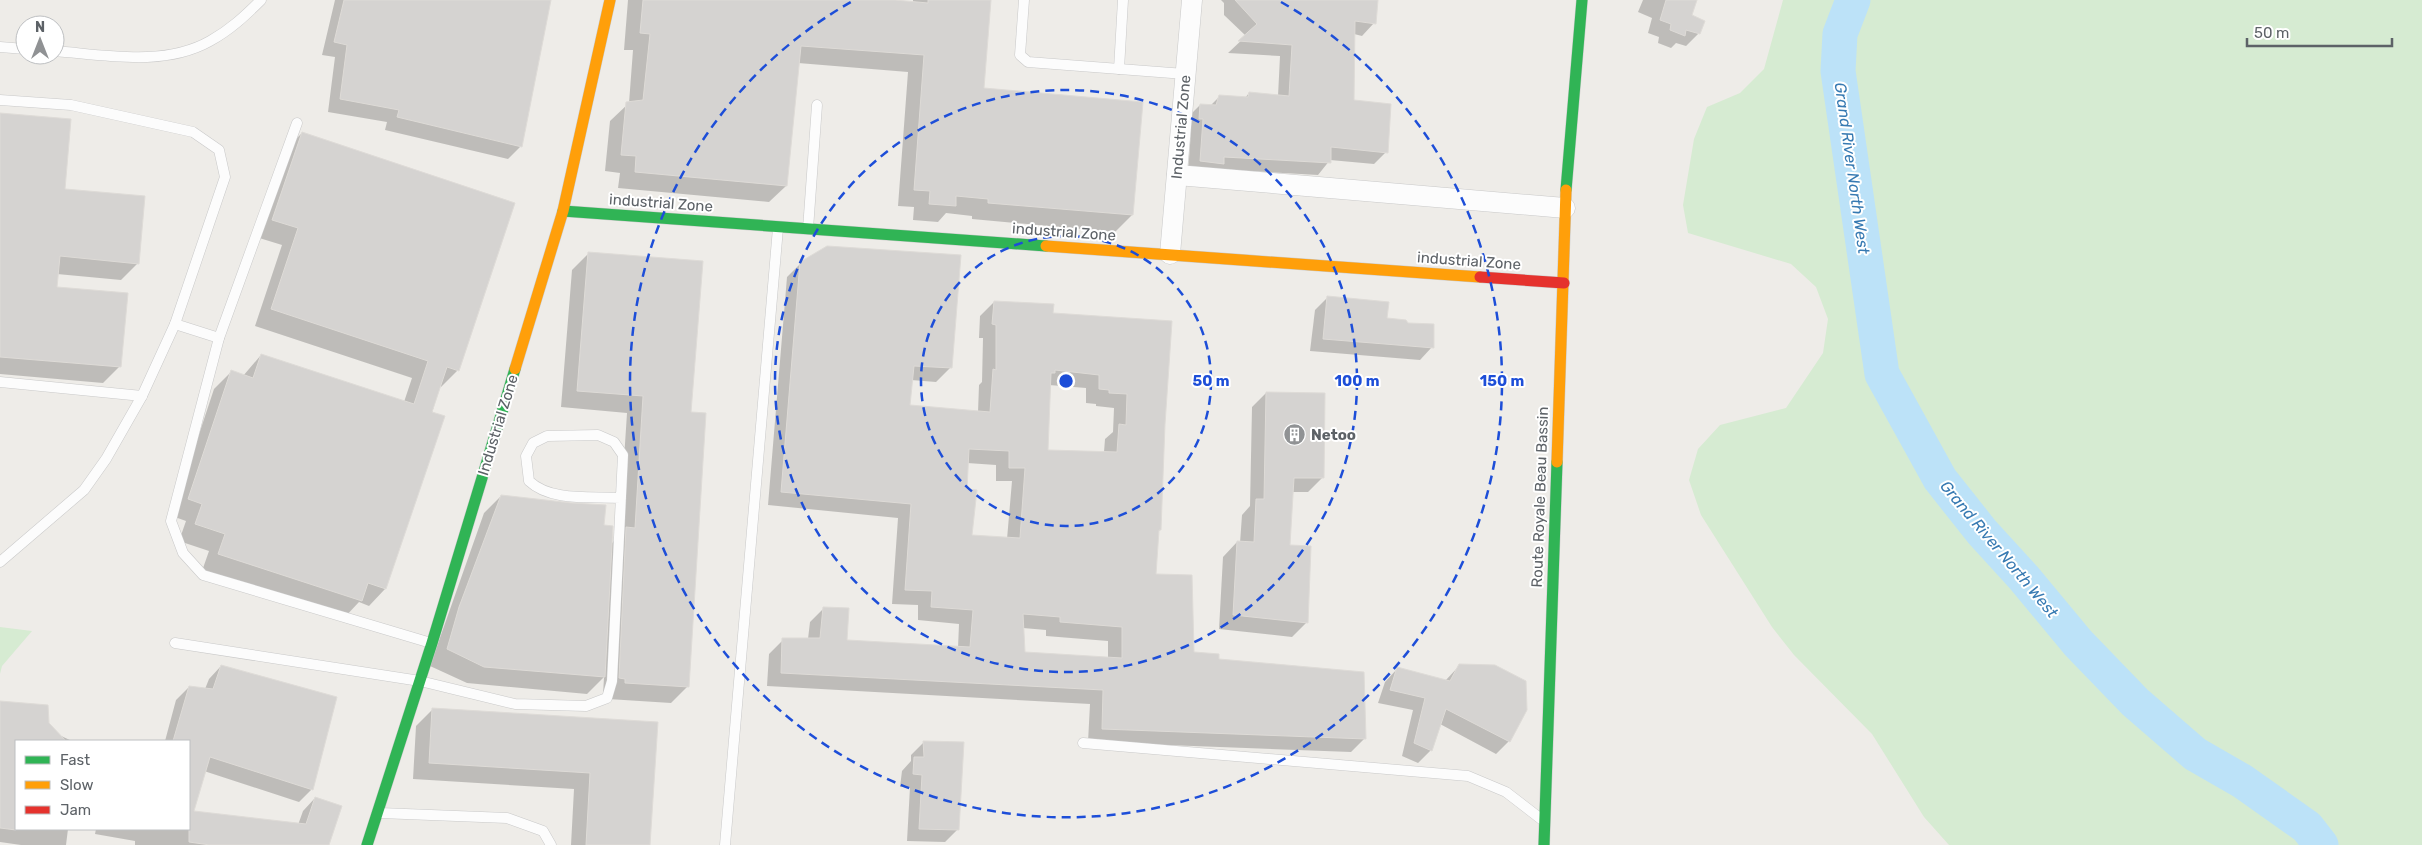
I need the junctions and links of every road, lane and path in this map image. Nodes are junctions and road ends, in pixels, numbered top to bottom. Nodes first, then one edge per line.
1 (261, 0) edge
2 (610, 0) edge
3 (1024, 0) edge
4 (1122, 0) edge
5 (1192, 0) edge
6 (1582, 0) edge
7 (0, 47) edge
8 (15, 48) edge
9 (65, 52) edge
10 (1119, 69) junction
11 (1185, 74) junction
12 (0, 100) edge
13 (817, 105) dead end
14 (297, 123) dead end
15 (1177, 175) junction
16 (1565, 208) junction
17 (563, 211) junction
18 (778, 227) junction
19 (808, 230) junction
20 (1170, 254) junction
21 (1564, 283) junction
22 (175, 324) junction
23 (219, 338) junction
24 (0, 382) edge
25 (142, 396) junction
26 (621, 498) junction
27 (0, 562) edge
28 (174, 643) dead end
29 (432, 643) junction
30 (420, 681) junction
31 (1083, 743) dead end
32 (377, 813) junction
33 (1544, 821) junction
34 (367, 845) edge
35 (551, 845) edge
36 (725, 845) edge
37 (1544, 845) edge

1 - 9 lane
2 - 17 street, Industrial Zone
3 - 10 lane
4 - 10 lane
5 - 11 street, Industrial Zone
6 - 16 street, Route Royale Beau Bassin
7 - 8 lane
10 - 11 lane
11 - 15 street, Industrial Zone
12 - 22 lane
13 - 19 lane
14 - 23 lane
15 - 16 street
15 - 20 street, Industrial Zone
16 - 21 street, Route Royale Beau Bassin
17 - 18 street, industrial Zone
17 - 29 street, Industrial Zone
18 - 19 street, industrial Zone
18 - 36 lane
19 - 20 street, industrial Zone
20 - 21 street, industrial Zone
21 - 33 street, Route Royale Beau Bassin
22 - 23 lane
22 - 25 lane
23 - 29 lane
24 - 25 lane
25 - 27 lane
26 - 26 lane
26 - 30 lane
28 - 30 lane
29 - 30 street, Industrial Zone
30 - 32 street, Industrial Zone
31 - 33 lane
32 - 34 street, Industrial Zone
32 - 35 lane
33 - 37 street, Route Royale Beau Bassin

